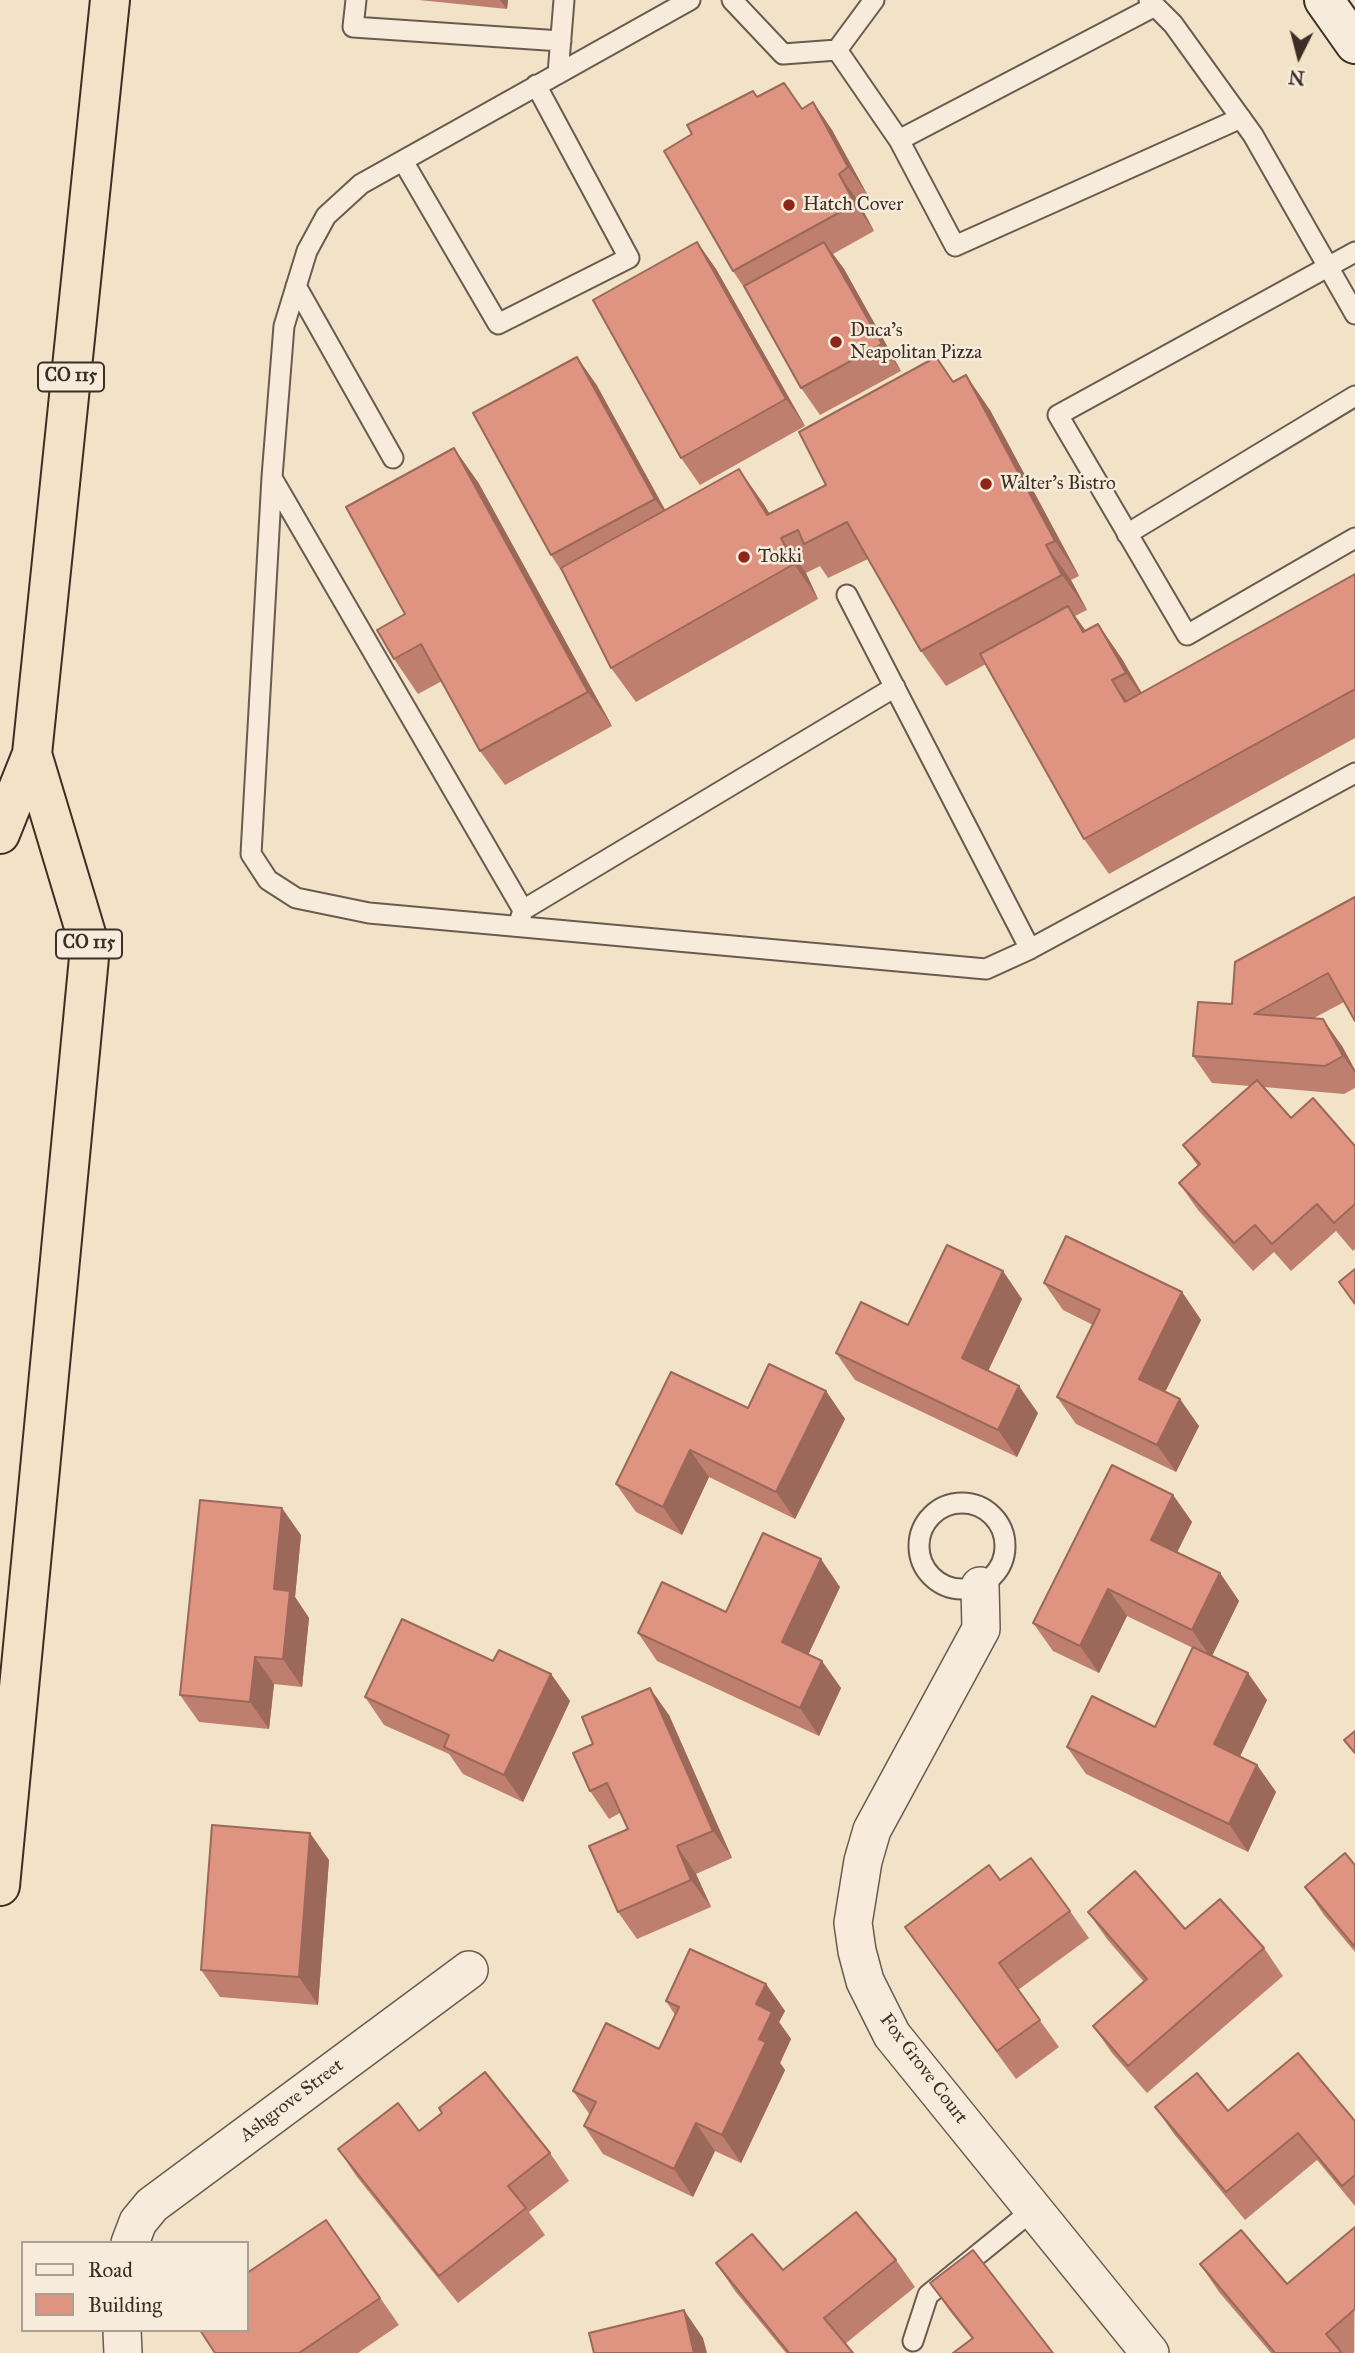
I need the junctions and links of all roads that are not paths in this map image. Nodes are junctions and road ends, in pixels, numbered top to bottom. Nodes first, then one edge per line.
1 (356, 0) edge
2 (564, 0) edge
3 (690, 0) edge
4 (732, 0) edge
5 (874, 0) edge
6 (1324, 0) edge
7 (1152, 3) edge
8 (106, 6) edge
9 (561, 41) junction
10 (1355, 44) edge
11 (837, 50) junction
12 (558, 74) junction
13 (536, 85) junction
14 (1241, 118) junction
15 (899, 139) junction
16 (403, 160) junction
17 (1355, 252) edge
18 (1328, 266) junction
19 (296, 286) junction
20 (1355, 314) edge
21 (1355, 396) edge
22 (393, 457) dead end
23 (272, 478) junction
24 (1127, 534) junction
25 (1355, 538) edge
26 (847, 595) dead end
27 (895, 687) junction
28 (32, 754) junction
29 (1355, 773) edge
30 (0, 834) edge
31 (521, 919) junction
32 (1030, 949) junction
33 (980, 1586) junction
34 (0, 1886) edge
35 (468, 1970) dead end
36 (1034, 2209) junction
37 (131, 2241) edge
38 (122, 2332) edge
39 (913, 2342) dead end
40 (123, 2353) edge
41 (1150, 2353) edge

1 - 9 lane
2 - 9 lane
3 - 12 lane
4 - 11 lane
5 - 11 lane
6 - 10 street
7 - 14 lane
7 - 15 lane
8 - 28 highway, CO 115
9 - 12 lane
11 - 15 lane
12 - 13 lane
13 - 16 lane
13 - 16 lane
14 - 15 lane
14 - 18 lane
16 - 19 lane
17 - 18 lane
18 - 20 lane
18 - 24 lane
19 - 22 lane
19 - 23 lane
21 - 24 lane
23 - 31 lane
23 - 31 lane
24 - 25 lane
26 - 27 lane
27 - 31 lane
27 - 32 lane
28 - 30 highway, CO 115
28 - 34 highway, CO 115
29 - 32 lane
31 - 32 lane
33 - 33 lane
33 - 36 street, Fox Grove Court
35 - 37 street, Ashgrove Street
36 - 39 lane
36 - 41 street, Fox Grove Court
38 - 40 street

